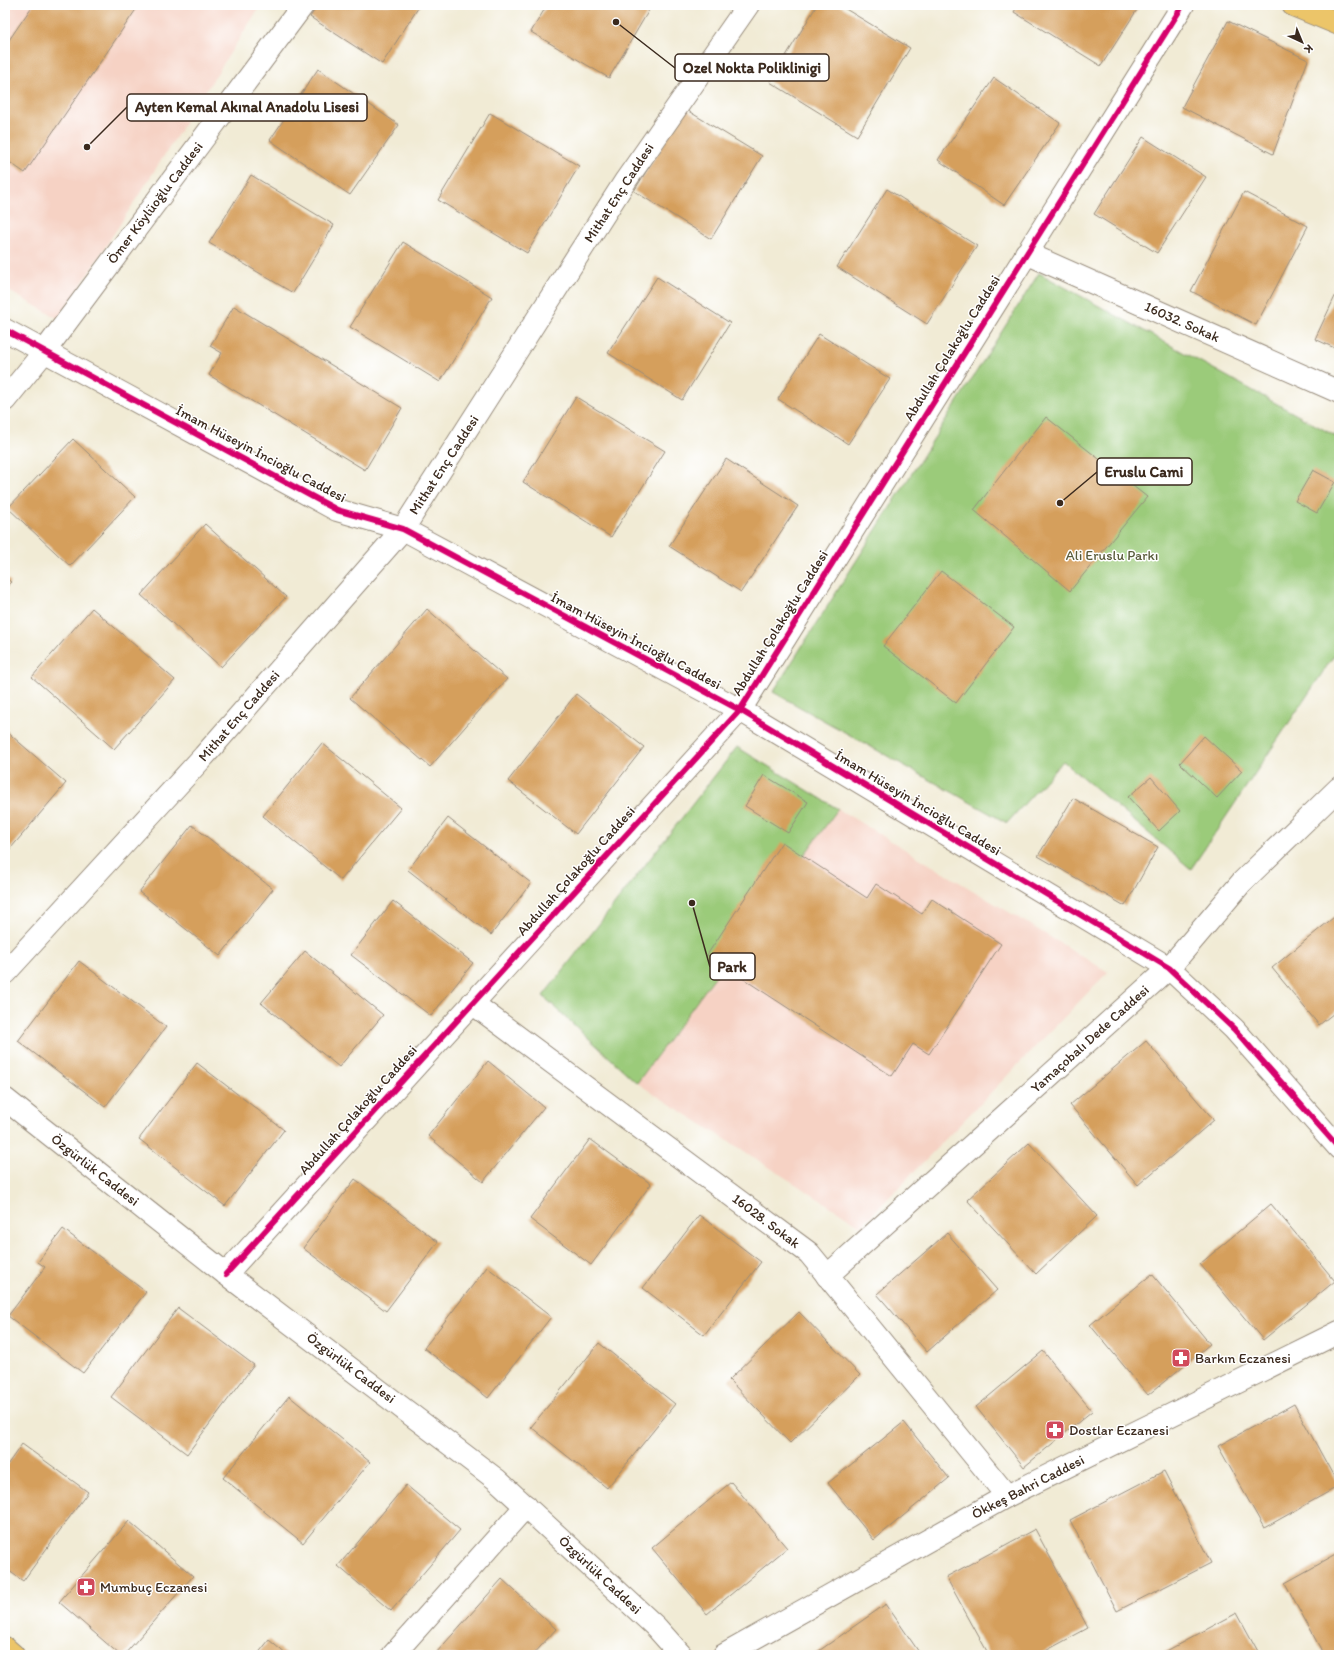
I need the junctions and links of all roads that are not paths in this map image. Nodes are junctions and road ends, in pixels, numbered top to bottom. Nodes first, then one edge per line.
1 (303, 5) edge
2 (748, 5) edge
3 (1183, 5) edge
4 (1293, 5) edge
5 (1339, 24) edge
6 (1026, 253) junction
7 (5, 330) edge
8 (44, 352) junction
9 (1339, 392) edge
10 (5, 400) edge
11 (403, 529) junction
12 (740, 710) junction
13 (1339, 788) edge
14 (1169, 968) junction
15 (5, 973) edge
16 (472, 1003) junction
17 (5, 1099) edge
18 (1339, 1148) edge
19 (226, 1274) junction
20 (827, 1276) junction
21 (1339, 1332) edge
22 (1007, 1496) junction
23 (526, 1506) junction
24 (5, 1648) edge
25 (13, 1655) edge
26 (393, 1655) edge
27 (681, 1655) edge
28 (724, 1655) edge

1 - 8 street, Ömer Köylüoğlu Caddesi
2 - 11 street, Mithat Enç Caddesi
3 - 6 street, Abdullah Çolakoğlu Caddesi
4 - 5 main road
6 - 9 street, 16032. Sokak
6 - 12 street, Abdullah Çolakoğlu Caddesi
7 - 8 street, İmam Hüseyin İncioğlu Caddesi
8 - 10 street, Ömer Köylüoğlu Caddesi
8 - 11 street, İmam Hüseyin İncioğlu Caddesi
11 - 12 street, İmam Hüseyin İncioğlu Caddesi
11 - 15 street, Mithat Enç Caddesi
12 - 14 street, İmam Hüseyin İncioğlu Caddesi
12 - 16 street, Abdullah Çolakoğlu Caddesi
13 - 14 street, Yamaçobalı Dede Caddesi
14 - 18 street, İmam Hüseyin İncioğlu Caddesi
14 - 20 street, Yamaçobalı Dede Caddesi
16 - 19 street, Abdullah Çolakoğlu Caddesi
16 - 20 street, 16028. Sokak
17 - 19 street, Özgürlük Caddesi
19 - 23 street, Özgürlük Caddesi
20 - 22 street, 16028. Sokak
21 - 22 street, Ökkeş Bahri Caddesi
22 - 28 street, Ökkeş Bahri Caddesi
23 - 26 street
23 - 27 street, Özgürlük Caddesi
24 - 25 main road

